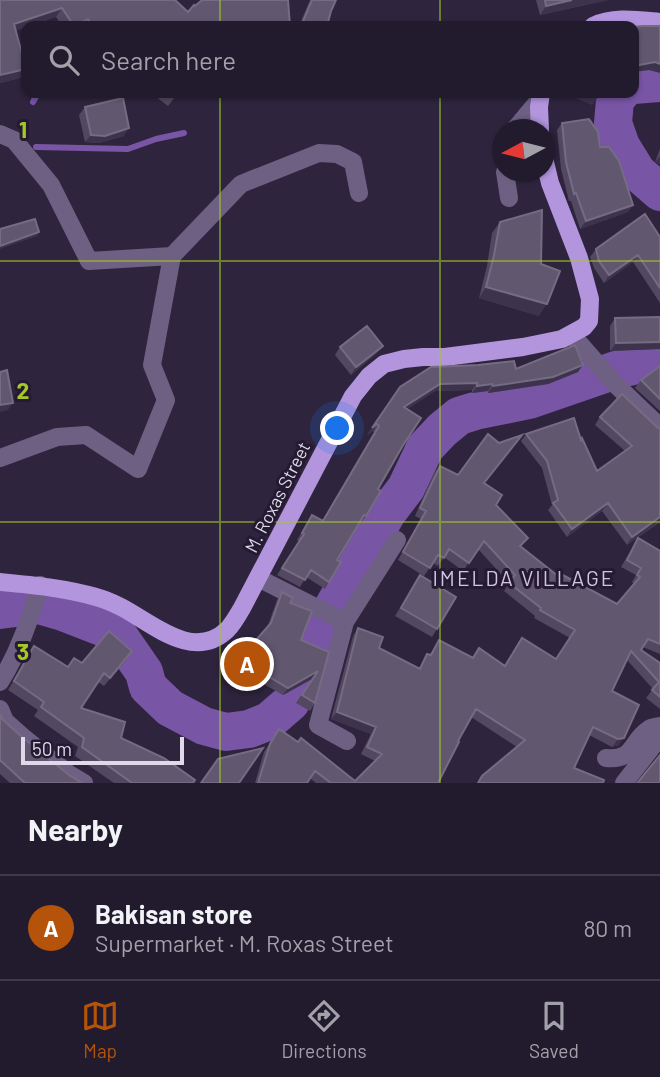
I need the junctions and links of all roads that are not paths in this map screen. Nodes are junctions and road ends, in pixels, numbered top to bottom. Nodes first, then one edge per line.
1 (611, 21) edge
2 (639, 21) edge
3 (639, 21) edge
4 (660, 22) edge
5 (539, 98) edge
6 (541, 98) edge
7 (523, 119) edge
8 (540, 119) edge
9 (0, 134) edge
10 (507, 182) edge
11 (550, 182) edge
12 (359, 193) dead end
13 (509, 198) dead end
14 (172, 256) junction
15 (572, 335) junction
16 (660, 427) edge
17 (0, 458) edge
18 (397, 540) dead end
19 (258, 578) junction
20 (0, 582) edge
21 (38, 592) junction
22 (341, 620) junction
23 (0, 682) edge
24 (0, 709) edge
25 (660, 726) edge
26 (660, 737) edge
27 (347, 741) dead end
28 (606, 758) dead end
29 (84, 783) edge
30 (624, 783) edge

1 - 3 main road
2 - 4 main road
5 - 7 street
6 - 8 main road
9 - 14 street
10 - 13 street
11 - 15 main road
12 - 14 street
14 - 17 street
15 - 16 street
15 - 19 main road, M. Roxas Street
18 - 22 street
19 - 21 main road, M. Roxas Street
19 - 22 street
20 - 21 main road, M. Roxas Street
21 - 23 street
22 - 27 street
24 - 29 street
25 - 28 street
26 - 30 street

